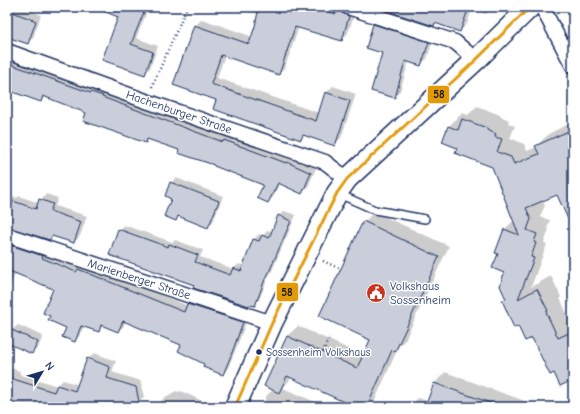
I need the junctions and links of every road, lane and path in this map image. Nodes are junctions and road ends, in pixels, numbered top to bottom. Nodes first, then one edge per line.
1 (187, 7) edge
2 (348, 7) edge
3 (530, 7) edge
4 (542, 7) edge
5 (7, 51) edge
6 (476, 60) junction
7 (573, 66) edge
8 (146, 101) junction
9 (342, 186) junction
10 (425, 220) dead end
11 (7, 235) edge
12 (318, 258) dead end
13 (341, 270) dead end
14 (272, 323) junction
15 (329, 337) dead end
16 (322, 352) dead end
17 (235, 407) edge

1 - 8 path
2 - 6 street
3 - 6 main road
4 - 7 street
5 - 8 street, Hachenburger Straße
6 - 9 main road
8 - 9 street, Hachenburger Straße
9 - 10 lane
9 - 14 main road
11 - 14 street, Marienberger Straße
12 - 13 path
14 - 17 main road
15 - 16 path

